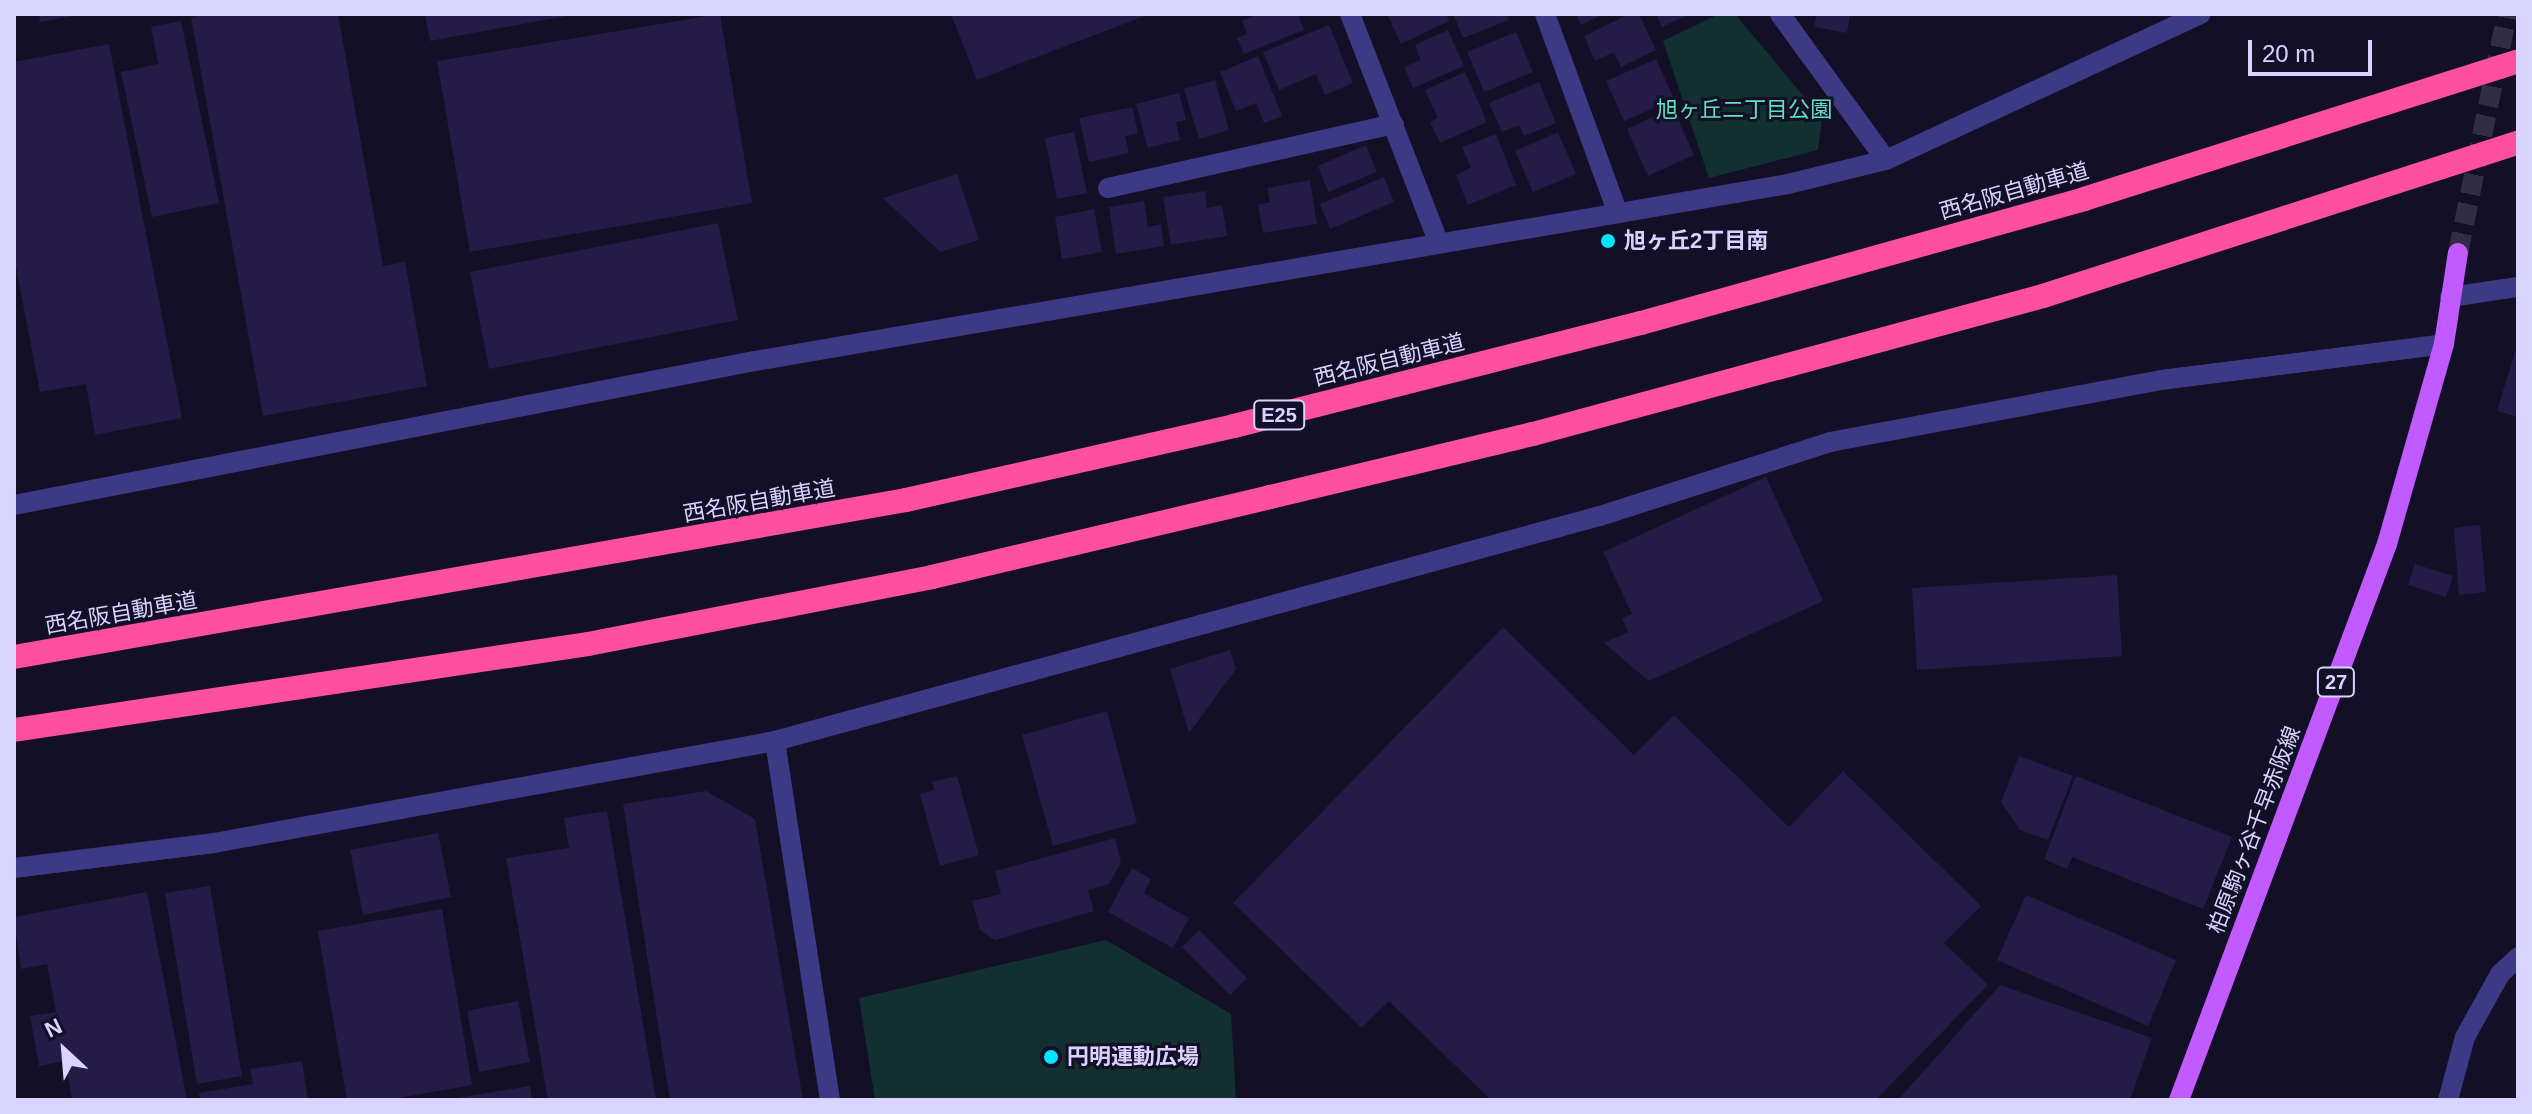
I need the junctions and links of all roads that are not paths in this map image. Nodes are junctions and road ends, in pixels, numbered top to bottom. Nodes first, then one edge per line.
1 (1350, 14) edge
2 (1545, 14) edge
3 (1780, 14) edge
4 (2201, 14) edge
5 (2518, 61) edge
6 (1394, 124) junction
7 (2518, 143) edge
8 (1886, 160) junction
9 (1108, 188) dead end
10 (1618, 213) junction
11 (1439, 243) junction
12 (2458, 253) tunnel mouth
13 (2518, 287) edge
14 (2450, 297) junction
15 (2444, 344) junction
16 (14, 505) edge
17 (14, 657) edge
18 (14, 730) edge
19 (775, 741) junction
20 (14, 868) edge
21 (2518, 957) edge
22 (830, 1100) edge
23 (2179, 1100) edge
24 (2448, 1100) edge

1 - 6 street
2 - 10 street
3 - 8 street
4 - 8 street
5 - 17 highway, 西名阪自動車道 / E25
6 - 9 street
6 - 11 street
7 - 18 highway
8 - 10 street
10 - 11 street
11 - 16 street
12 - 14 main road, 柏原駒ヶ谷千早赤阪線 / 27
13 - 14 street
14 - 15 main road, 柏原駒ヶ谷千早赤阪線 / 27
15 - 19 street
15 - 23 main road, 柏原駒ヶ谷千早赤阪線 / 27
19 - 20 street
19 - 22 street
21 - 24 street

